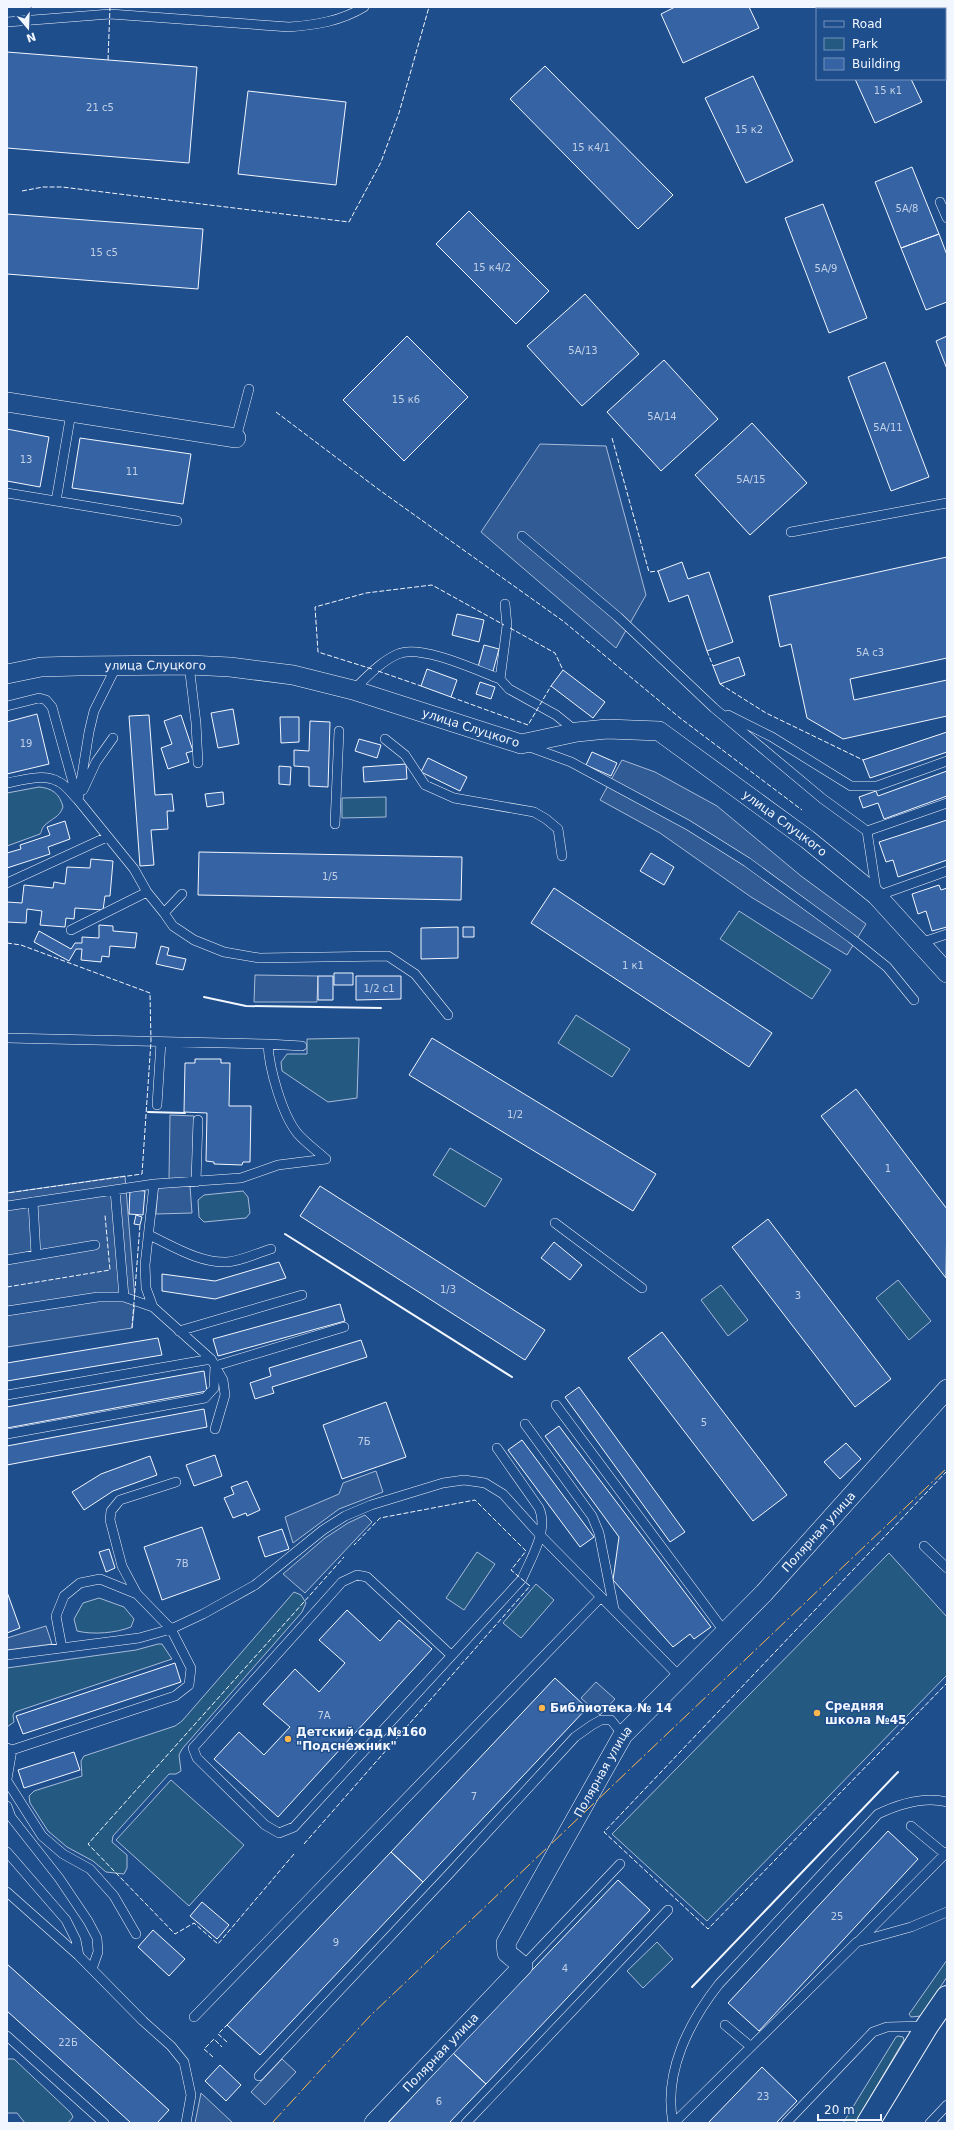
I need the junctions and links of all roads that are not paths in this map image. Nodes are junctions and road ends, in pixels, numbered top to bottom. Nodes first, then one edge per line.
1 (364, 7) edge
2 (7, 22) edge
3 (940, 202) dead end
4 (947, 218) edge
5 (249, 389) dead end
6 (7, 402) edge
7 (71, 413) junction
8 (236, 438) joint
9 (7, 493) edge
10 (56, 501) junction
11 (947, 502) edge
12 (177, 521) dead end
13 (791, 532) dead end
14 (522, 536) dead end
15 (505, 604) dead end
16 (188, 665) junction
17 (116, 666) junction
18 (7, 674) edge
19 (500, 679) junction
20 (353, 690) junction
21 (7, 706) edge
22 (714, 708) junction
23 (339, 731) dead end
24 (577, 732) junction
25 (113, 738) dead end
26 (385, 739) dead end
27 (521, 744) junction
28 (947, 761) edge
29 (198, 763) dead end
30 (7, 783) edge
31 (78, 800) junction
32 (947, 803) edge
33 (334, 824) dead end
34 (867, 831) junction
35 (107, 837) junction
36 (562, 856) dead end
37 (947, 871) edge
38 (7, 883) edge
39 (147, 892) junction
40 (182, 894) dead end
41 (877, 896) junction
42 (164, 913) junction
43 (71, 930) dead end
44 (947, 934) edge
45 (920, 943) junction
46 (947, 973) edge
47 (914, 1000) dead end
48 (448, 1016) dead end
49 (7, 1038) edge
50 (161, 1042) junction
51 (268, 1044) junction
52 (302, 1046) dead end
53 (157, 1106) dead end
54 (198, 1120) dead end
55 (196, 1182) junction
56 (154, 1184) junction
57 (115, 1190) junction
58 (34, 1202) junction
59 (7, 1206) edge
60 (554, 1223) dead end
61 (149, 1235) junction
62 (95, 1245) dead end
63 (271, 1249) dead end
64 (36, 1255) junction
65 (7, 1260) edge
66 (642, 1288) dead end
67 (302, 1295) dead end
68 (124, 1297) junction
69 (153, 1307) junction
70 (7, 1311) edge
71 (344, 1327) dead end
72 (179, 1331) junction
73 (213, 1362) junction
74 (947, 1388) edge
75 (7, 1395) edge
76 (556, 1405) dead end
77 (525, 1424) dead end
78 (215, 1429) dead end
79 (7, 1434) edge
80 (497, 1448) dead end
81 (176, 1482) dead end
82 (540, 1535) junction
83 (924, 1546) dead end
84 (947, 1568) edge
85 (137, 1594) junction
86 (601, 1597) junction
87 (614, 1609) junction
88 (171, 1629) junction
89 (724, 1631) junction
90 (62, 1648) junction
91 (7, 1655) edge
92 (451, 1655) junction
93 (679, 1676) junction
94 (623, 1734) junction
95 (10, 1749) edge
96 (7, 1780) edge
97 (947, 1802) edge
98 (7, 1806) edge
99 (911, 1826) dead end
100 (7, 1852) edge
101 (946, 1853) edge
102 (620, 1864) dead end
103 (7, 1892) edge
104 (668, 1910) dead end
105 (947, 1912) edge
106 (136, 1934) dead end
107 (857, 1942) junction
108 (79, 1956) junction
109 (523, 1966) junction
110 (92, 1969) junction
111 (947, 1997) edge
112 (194, 2017) dead end
113 (725, 2025) dead end
114 (927, 2026) junction
115 (7, 2036) edge
116 (750, 2046) junction
117 (259, 2076) dead end
118 (947, 2105) edge
119 (104, 2123) edge
120 (186, 2123) edge
121 (374, 2123) edge
122 (466, 2123) edge
123 (674, 2123) edge
124 (786, 2123) edge
125 (868, 2123) edge
126 (930, 2123) edge

1 - 2 lane
3 - 4 lane
5 - 8 lane
6 - 7 street
7 - 8 street
7 - 10 lane
9 - 10 lane
10 - 12 lane
11 - 13 lane
14 - 22 lane
15 - 19 lane
16 - 17 street, улица Слуцкого
16 - 20 street, улица Слуцкого
16 - 29 lane
17 - 18 street, улица Слуцкого
17 - 31 lane
19 - 20 lane
19 - 24 lane
20 - 27 street, улица Слуцкого
21 - 31 lane
22 - 28 lane
22 - 34 lane
23 - 33 lane
24 - 27 street, улица Слуцкого
24 - 41 street, улица Слуцкого
25 - 31 lane
26 - 36 lane
27 - 47 lane
30 - 31 lane
31 - 35 lane
32 - 34 lane
34 - 41 lane
35 - 38 lane
35 - 39 lane
37 - 41 lane
39 - 42 lane
39 - 43 lane
40 - 42 lane
41 - 45 street, улица Слуцкого
42 - 48 lane
44 - 45 lane
45 - 46 street, улица Слуцкого
49 - 50 lane
50 - 51 lane
50 - 53 lane
51 - 52 lane
51 - 55 lane
54 - 55 lane
55 - 56 lane
56 - 57 lane
56 - 61 lane
57 - 58 lane
57 - 68 lane
58 - 59 lane
58 - 64 lane
60 - 66 lane
61 - 63 lane
61 - 69 lane
62 - 64 lane
64 - 65 lane
67 - 72 lane
68 - 69 lane
68 - 70 lane
69 - 72 lane
71 - 73 lane
72 - 73 lane
73 - 75 lane
73 - 78 lane
73 - 79 lane
74 - 89 street, Полярная улица
76 - 89 lane
77 - 87 lane
80 - 82 lane
81 - 85 lane
82 - 86 lane
82 - 88 lane
82 - 92 lane
83 - 84 lane
85 - 88 lane
85 - 90 lane
86 - 87 lane
86 - 112 lane
87 - 93 lane
88 - 90 lane
88 - 95 lane
89 - 93 street, Полярная улица
90 - 91 lane
92 - 92 lane
93 - 94 street, Полярная улица
94 - 109 street, Полярная улица
94 - 117 lane
95 - 96 lane
96 - 106 lane
97 - 123 lane
98 - 110 lane
99 - 101 lane
100 - 108 lane
101 - 107 lane
102 - 109 lane
103 - 108 lane
104 - 122 lane
105 - 107 lane
107 - 116 lane
108 - 110 lane
109 - 121 street, Полярная улица
110 - 120 lane
111 - 114 main road
113 - 116 lane
114 - 124 lane
114 - 125 main road
115 - 119 lane
116 - 123 lane
118 - 126 lane

